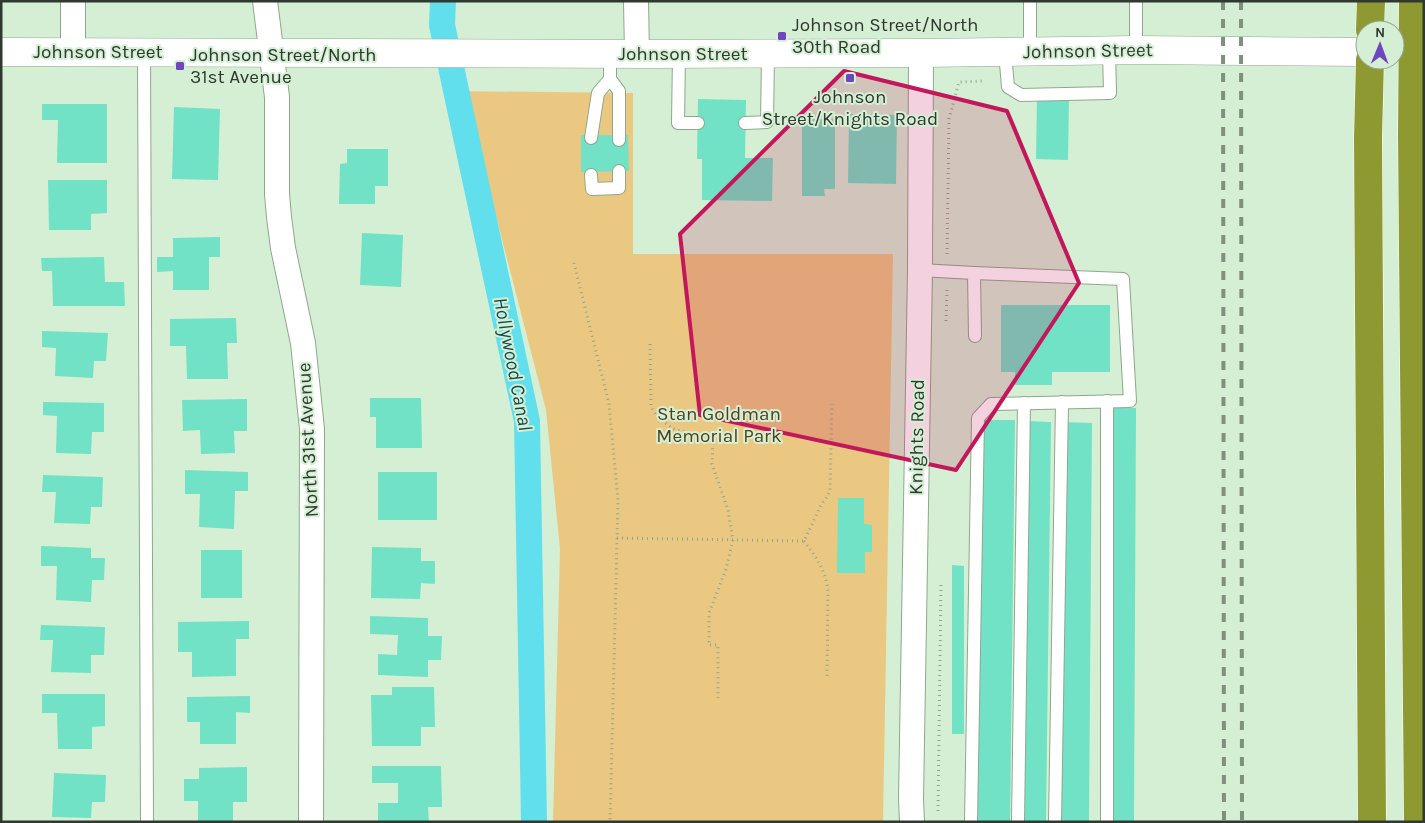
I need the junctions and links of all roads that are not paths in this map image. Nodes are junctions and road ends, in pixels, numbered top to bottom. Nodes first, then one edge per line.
1 (73, 1) edge
2 (265, 1) edge
3 (636, 1) edge
4 (1030, 1) edge
5 (1136, 1) edge
6 (1371, 1) edge
7 (1412, 1) edge
8 (1370, 20) edge
9 (1110, 50) junction
10 (1136, 50) junction
11 (1, 52) edge
12 (73, 52) junction
13 (144, 52) junction
14 (270, 52) junction
15 (1017, 52) junction
16 (1355, 52) edge
17 (1405, 52) edge
18 (1424, 52) edge
19 (921, 53) junction
20 (679, 54) junction
21 (768, 54) junction
22 (619, 62) junction
23 (1370, 70) edge
24 (698, 122) dead end
25 (746, 122) dead end
26 (591, 138) dead end
27 (619, 140) dead end
28 (619, 171) dead end
29 (591, 175) dead end
30 (920, 270) junction
31 (974, 273) junction
32 (975, 336) dead end
33 (1107, 401) junction
34 (1062, 402) junction
35 (1024, 403) junction
36 (1370, 817) edge
37 (147, 822) edge
38 (311, 822) edge
39 (912, 822) edge
40 (971, 822) edge
41 (1018, 822) edge
42 (1055, 822) edge
43 (1107, 822) edge
44 (1418, 822) edge

1 - 12 street
2 - 14 street, North 31st Avenue
3 - 22 street
4 - 15 lane
5 - 10 lane
6 - 8 highway
7 - 44 highway, bridge
9 - 10 street, Johnson Street
9 - 15 street, Johnson Street
9 - 15 lane
10 - 16 street, Johnson Street
11 - 12 street, Johnson Street
12 - 13 street, Johnson Street
13 - 14 street, Johnson Street
13 - 37 lane
14 - 22 street, Johnson Street
14 - 38 street, North 31st Avenue
15 - 19 street, Johnson Street
17 - 18 street
19 - 21 street, Johnson Street
19 - 30 street, Knights Road
20 - 21 street, Johnson Street
20 - 22 street, Johnson Street
20 - 24 lane
21 - 25 lane
22 - 26 lane
22 - 27 lane
23 - 36 highway
28 - 29 lane
30 - 31 lane
30 - 39 street, Knights Road
31 - 32 lane
31 - 33 lane
33 - 34 lane
33 - 43 lane
34 - 35 lane
34 - 42 lane
35 - 40 lane
35 - 41 lane

